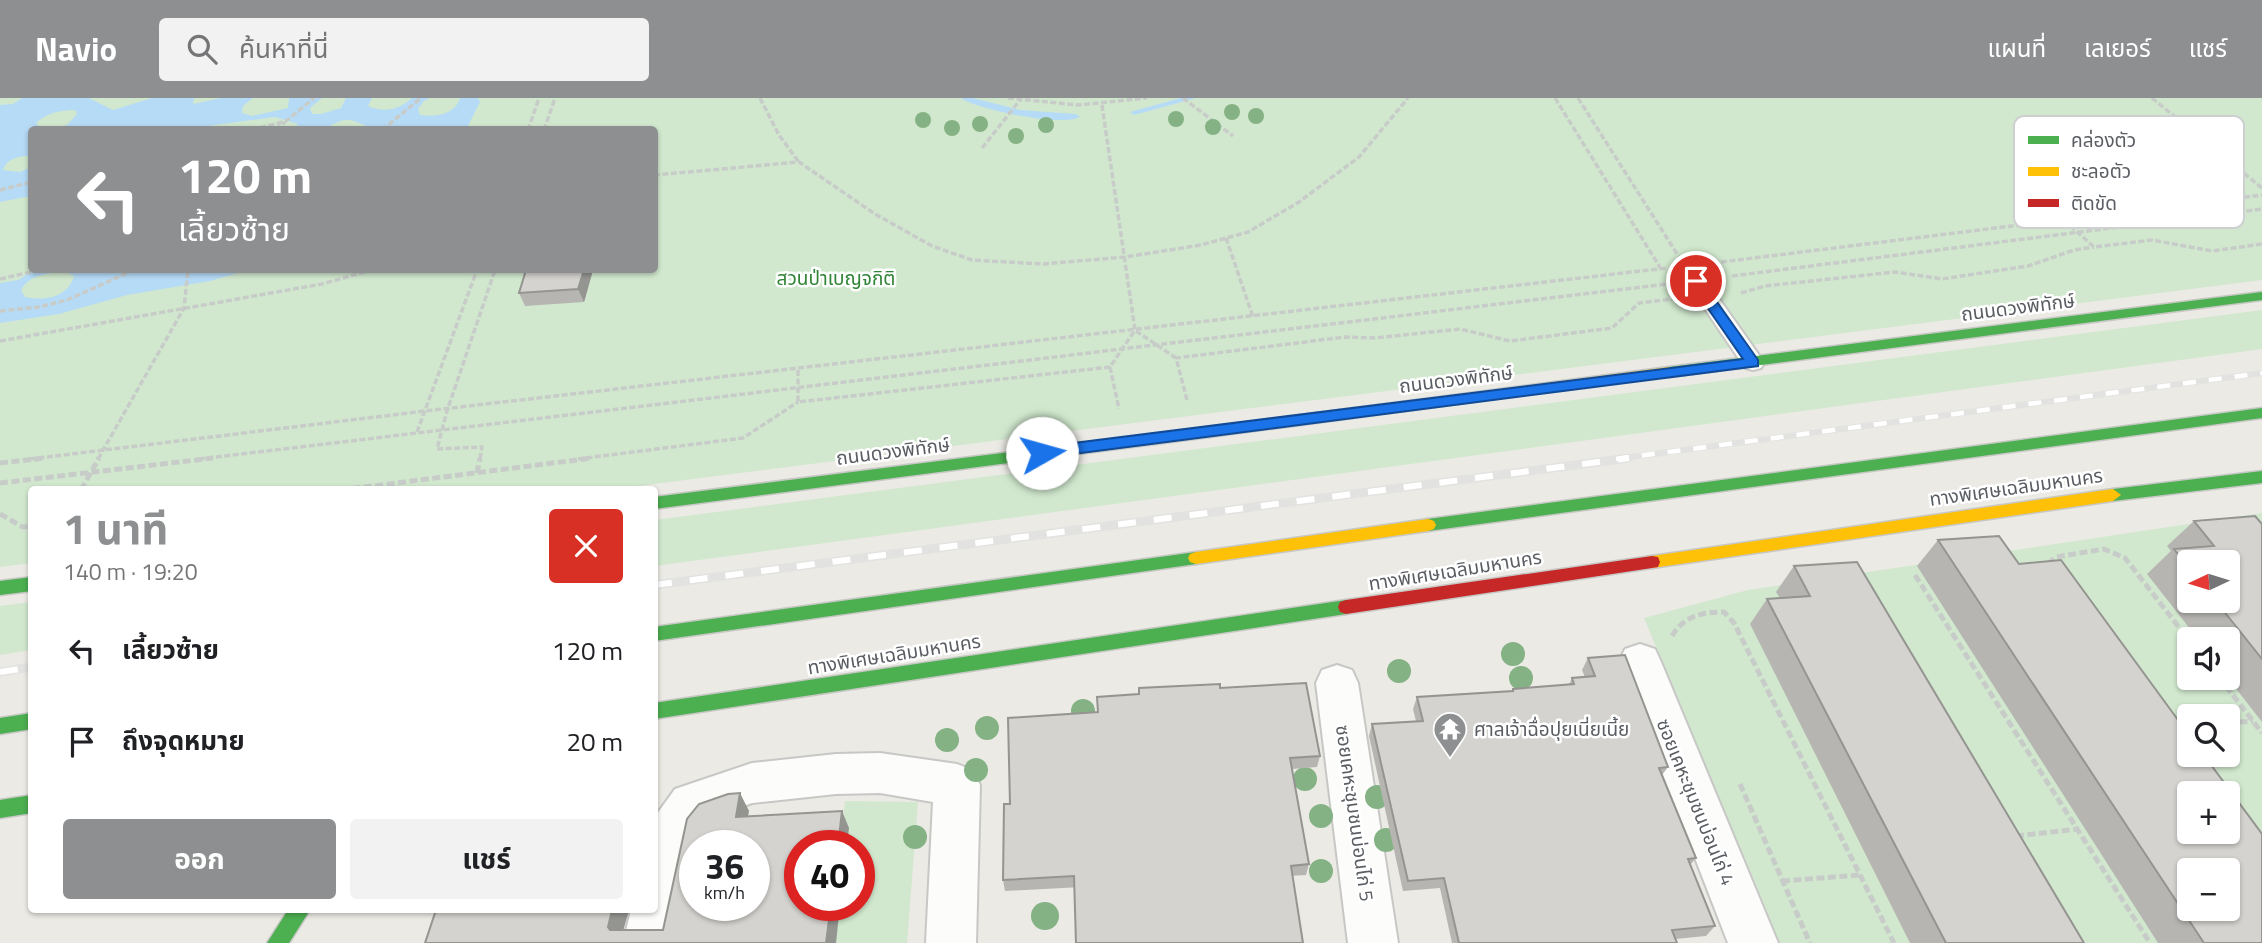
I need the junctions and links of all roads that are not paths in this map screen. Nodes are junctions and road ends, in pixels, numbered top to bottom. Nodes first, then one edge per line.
1 (1696, 281) road end
2 (2262, 296) edge
3 (1753, 363) junction
4 (2262, 413) edge
5 (2262, 477) edge
6 (658, 502) edge
7 (28, 584) edge
8 (0, 588) edge
9 (658, 633) edge
10 (1658, 653) road end
11 (1337, 683) dead end
12 (658, 710) edge
13 (28, 722) edge
14 (0, 726) edge
15 (28, 805) edge
16 (0, 809) edge
17 (658, 898) edge
18 (298, 913) edge
19 (655, 913) edge
20 (279, 941) edge
21 (648, 943) edge
22 (951, 943) edge
23 (1373, 943) edge
24 (1752, 943) edge

1 - 3 lane
2 - 3 main road, ถนนดวงพิทักษ์
3 - 6 main road, ถนนดวงพิทักษ์
4 - 9 main road
5 - 12 main road, ทางพิเศษเฉลิมมหานคร
7 - 8 main road
10 - 24 street, ซอยเคหะชุมชนบ่อนไก่ 4
11 - 23 street, ซอยเคหะชุมชนบ่อนไก่ 5
13 - 14 main road
15 - 16 main road
17 - 22 street
18 - 20 main road
19 - 21 street

